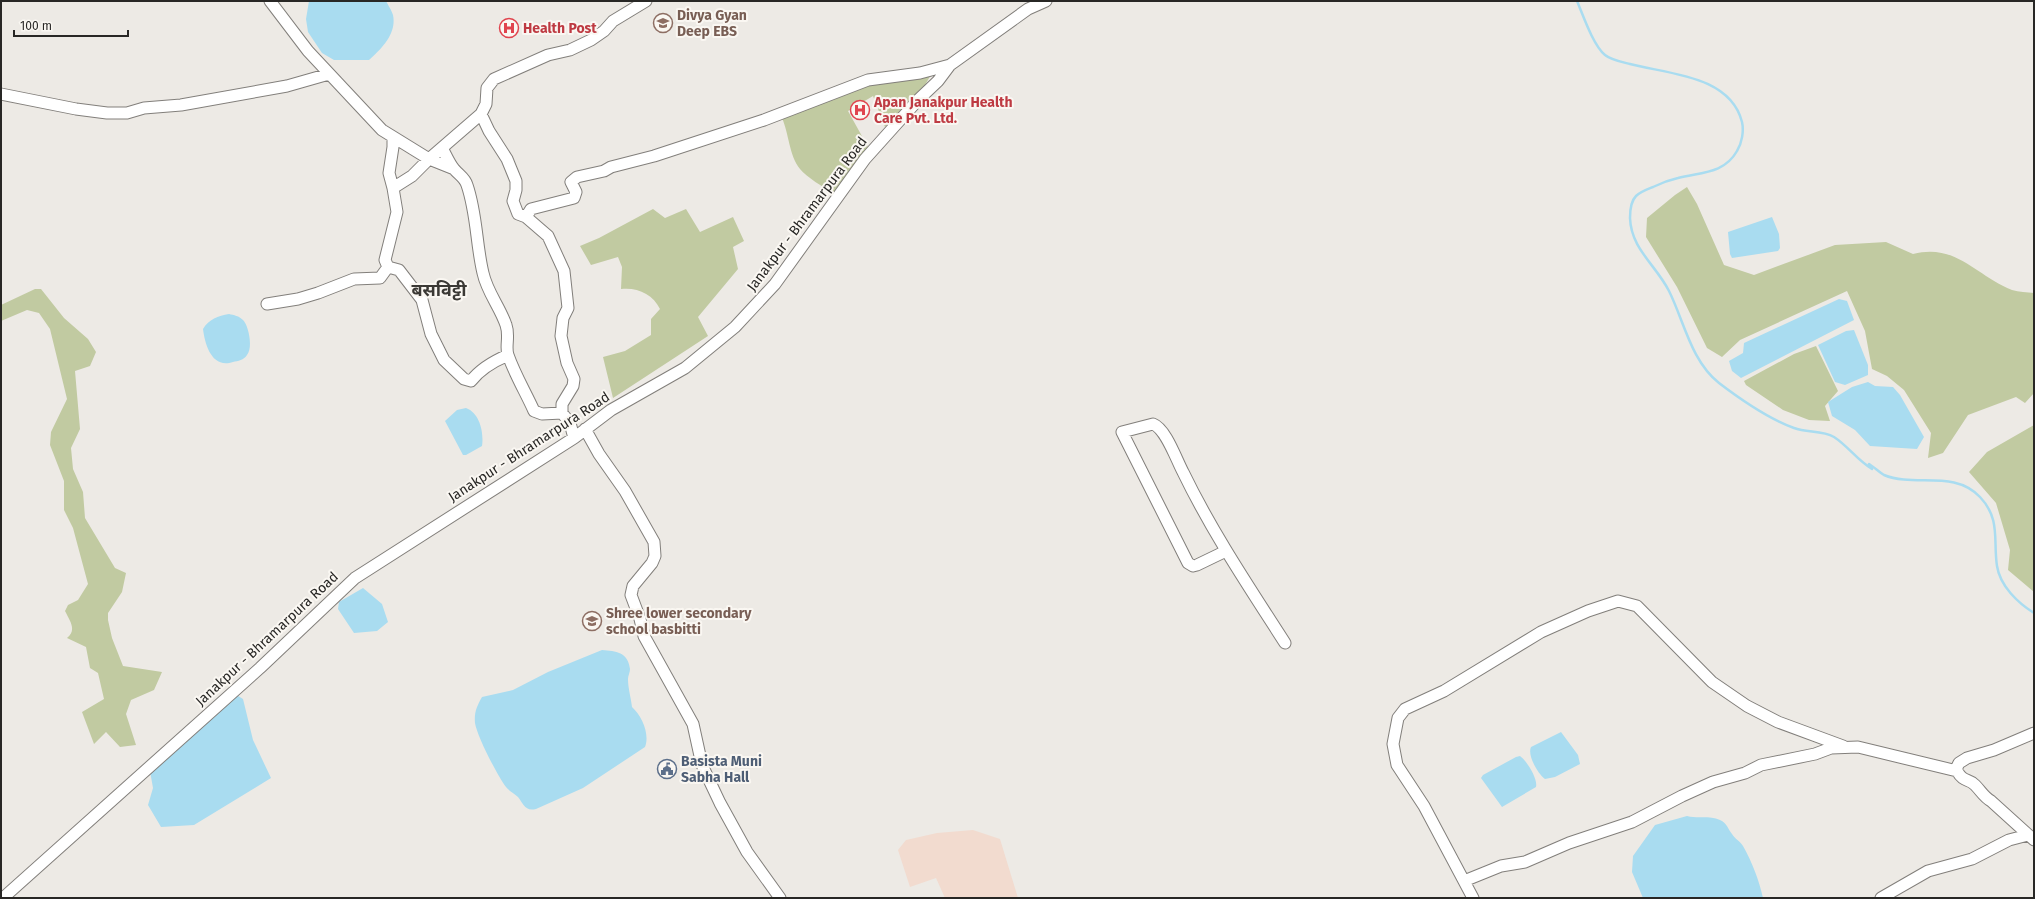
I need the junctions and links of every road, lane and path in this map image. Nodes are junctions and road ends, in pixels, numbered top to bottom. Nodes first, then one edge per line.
1 (270, 1) edge
2 (646, 1) edge
3 (1046, 1) edge
4 (950, 65) junction
5 (329, 74) junction
6 (1, 94) edge
7 (481, 114) junction
8 (393, 137) junction
9 (442, 148) junction
10 (429, 159) junction
11 (454, 168) junction
12 (393, 188) junction
13 (526, 217) junction
14 (388, 267) junction
15 (267, 304) dead end
16 (508, 355) junction
17 (562, 412) junction
18 (586, 429) junction
19 (574, 438) junction
20 (1226, 551) junction
21 (1285, 643) dead end
22 (2034, 733) edge
23 (1843, 746) junction
24 (1957, 771) junction
25 (2031, 837) edge
26 (1464, 881) junction
27 (3, 898) edge
28 (780, 898) edge
29 (1473, 898) edge
30 (1881, 898) edge

1 - 5 street
2 - 7 street
3 - 4 street, Janakpur - Bhramarpura Road
4 - 13 street
4 - 18 street, Janakpur - Bhramarpura Road
5 - 6 street
5 - 8 street
7 - 9 street
7 - 13 street
8 - 10 street
8 - 12 street
9 - 10 street
9 - 11 street
10 - 11 street
10 - 12 street
11 - 16 street
12 - 14 street
13 - 17 street
14 - 15 street
14 - 16 street
16 - 17 street
17 - 19 street
18 - 19 street, Janakpur - Bhramarpura Road
18 - 28 street
19 - 27 street, Janakpur - Bhramarpura Road
20 - 20 street
20 - 21 street
22 - 24 street
23 - 24 street
23 - 26 street
23 - 26 street
24 - 25 street
25 - 30 street
26 - 29 street

